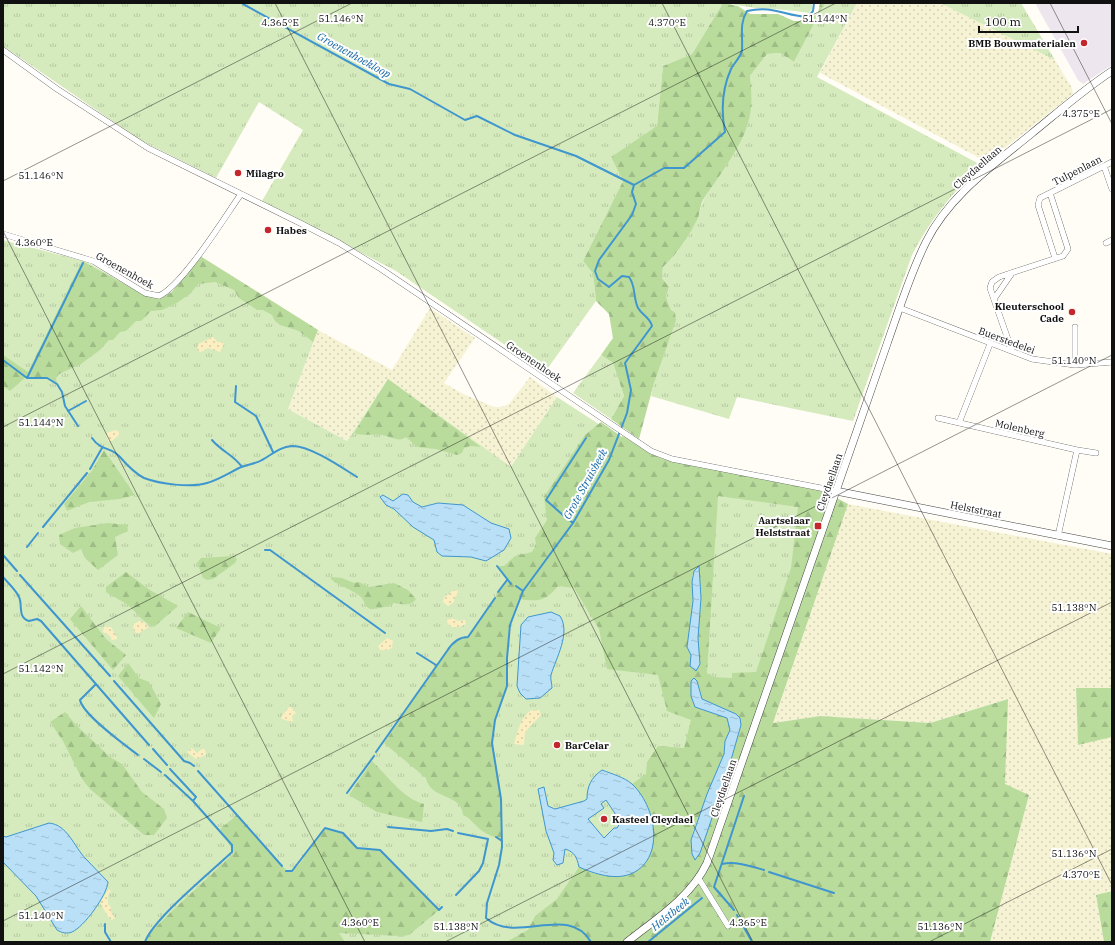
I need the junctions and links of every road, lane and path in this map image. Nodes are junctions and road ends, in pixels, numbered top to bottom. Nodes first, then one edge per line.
1 (3, 50) edge
2 (1112, 71) edge
3 (1112, 162) edge
4 (1104, 166) junction
5 (1112, 189) edge
6 (1050, 193) junction
7 (241, 194) junction
8 (3, 234) edge
9 (1112, 240) edge
10 (1106, 243) dead end
11 (1055, 258) junction
12 (1012, 273) junction
13 (994, 299) junction
14 (900, 308) junction
15 (1075, 327) dead end
16 (990, 344) junction
17 (1012, 351) junction
18 (1112, 362) edge
19 (1075, 365) junction
20 (938, 418) dead end
21 (959, 423) junction
22 (1077, 450) junction
23 (1096, 453) dead end
24 (836, 491) junction
25 (1058, 536) junction
26 (1112, 546) edge
27 (699, 879) junction
28 (728, 926) dead end
29 (627, 942) edge

1 - 7 street, Groenenhoek
2 - 14 street, Cleydaellaan
3 - 4 street, Tulpenlaan
4 - 5 street
4 - 6 street, Tulpenlaan
6 - 11 street
6 - 11 street
7 - 8 street, Groenenhoek
7 - 24 street, Groenenhoek
9 - 10 street
11 - 12 street
12 - 13 street
12 - 13 street
13 - 17 street
14 - 16 street, Buerstedelei
14 - 24 street, Cleydaellaan
15 - 19 street
16 - 17 street, Buerstedelei
16 - 21 street
17 - 19 street, Buerstedelei
18 - 19 street, Buerstedelei
20 - 21 street, Molenberg
21 - 22 street, Molenberg
22 - 23 street, Molenberg
22 - 25 street
24 - 25 street, Helststraat
24 - 27 street, Cleydaellaan
25 - 26 street, Helststraat
27 - 28 street
27 - 29 street, Cleydaellaan

